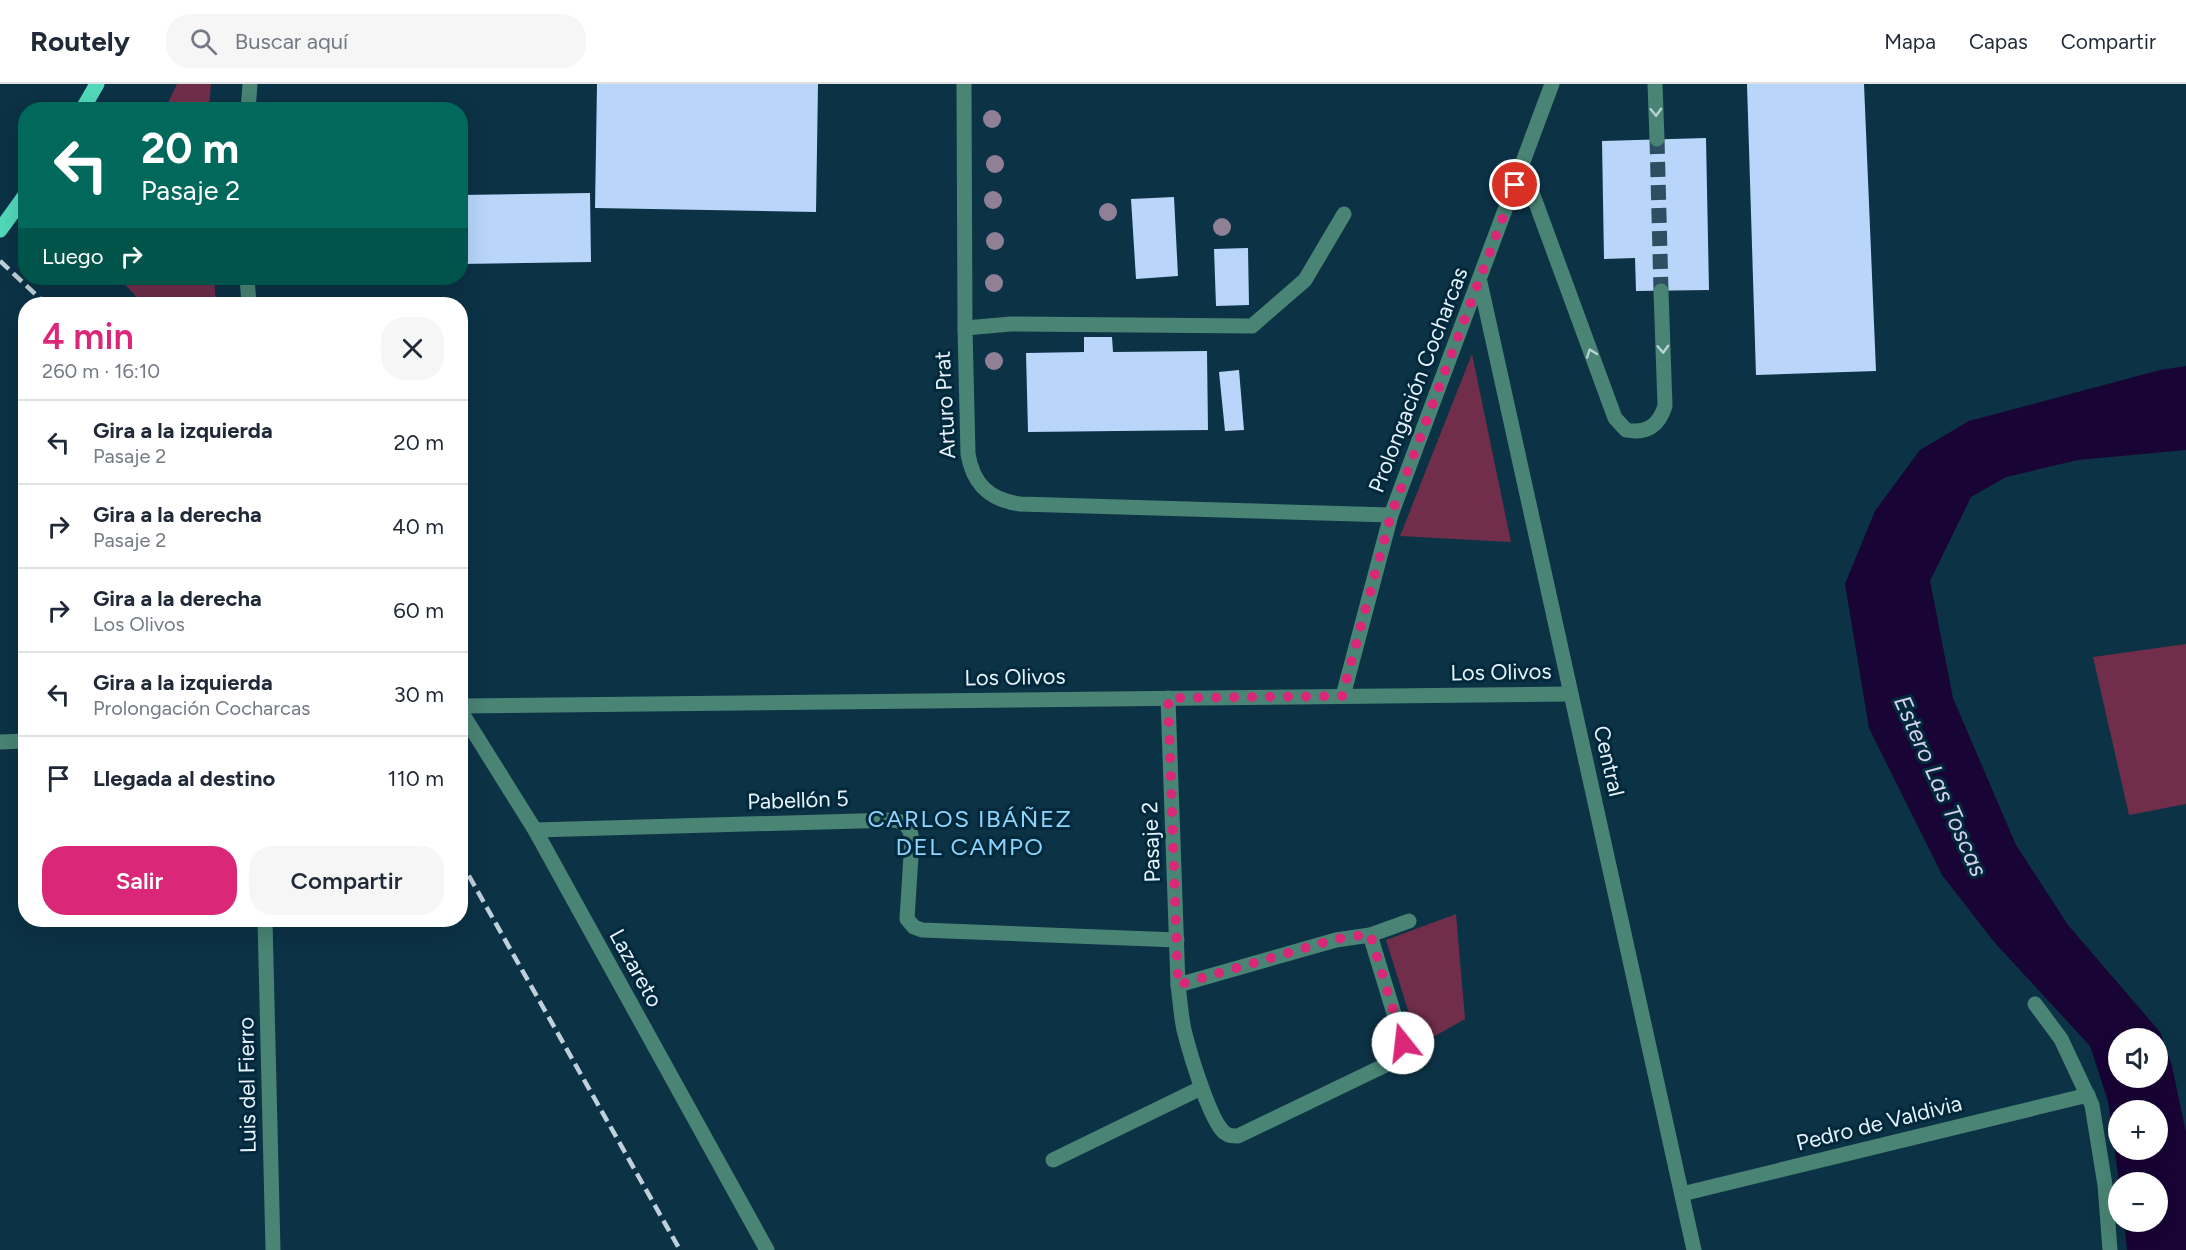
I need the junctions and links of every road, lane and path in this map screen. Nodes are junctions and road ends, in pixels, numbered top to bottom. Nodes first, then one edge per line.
1 (97, 84) edge
2 (250, 84) edge
3 (964, 84) edge
4 (1552, 84) edge
5 (1655, 84) edge
6 (87, 102) edge
7 (249, 102) edge
8 (1657, 140) tunnel mouth
9 (1522, 165) junction
10 (18, 205) edge
11 (1344, 214) dead end
12 (0, 230) edge
13 (1480, 282) junction
14 (1661, 291) tunnel mouth
15 (964, 328) junction
16 (1391, 515) junction
17 (1571, 694) junction
18 (1342, 696) junction
19 (1168, 698) junction
20 (468, 708) edge
21 (468, 721) edge
22 (18, 741) edge
23 (0, 742) edge
24 (535, 830) junction
25 (1409, 921) dead end
26 (265, 927) edge
27 (1370, 934) junction
28 (1177, 940) junction
29 (1178, 985) junction
30 (2035, 1004) dead end
31 (1202, 1088) junction
32 (2088, 1095) junction
33 (1053, 1160) dead end
34 (1682, 1194) junction
35 (273, 1250) edge
36 (767, 1250) edge
37 (1694, 1250) edge
38 (2110, 1250) edge

1 - 6 main road
2 - 7 street
3 - 15 street, Arturo Prat
4 - 9 street, Prolongación Cocharcas
5 -> 8 street
9 - 13 street, Prolongación Cocharcas
14 -> 9 street
10 - 12 main road
11 - 15 street
13 - 16 street, Prolongación Cocharcas
13 - 17 street, Central
15 - 16 street, Arturo Prat
16 - 18 street, Prolongación Cocharcas
17 - 18 street, Los Olivos
17 - 34 street, Central
18 - 19 street, Los Olivos
19 - 20 street, Los Olivos
19 - 28 street, Pasaje 2
21 - 24 street, Lazareto
22 - 23 street
24 - 28 street, Pabellón 5
24 - 36 street, Lazareto
25 - 27 street
26 - 35 street, Luis del Fierro
27 - 29 street
27 - 31 street, Pasaje 2
28 - 29 street, Pasaje 2
29 - 31 street, Pasaje 2
30 - 32 street
31 - 33 street
32 - 34 street, Pedro de Valdivia
32 - 38 street
34 - 37 street, Central

